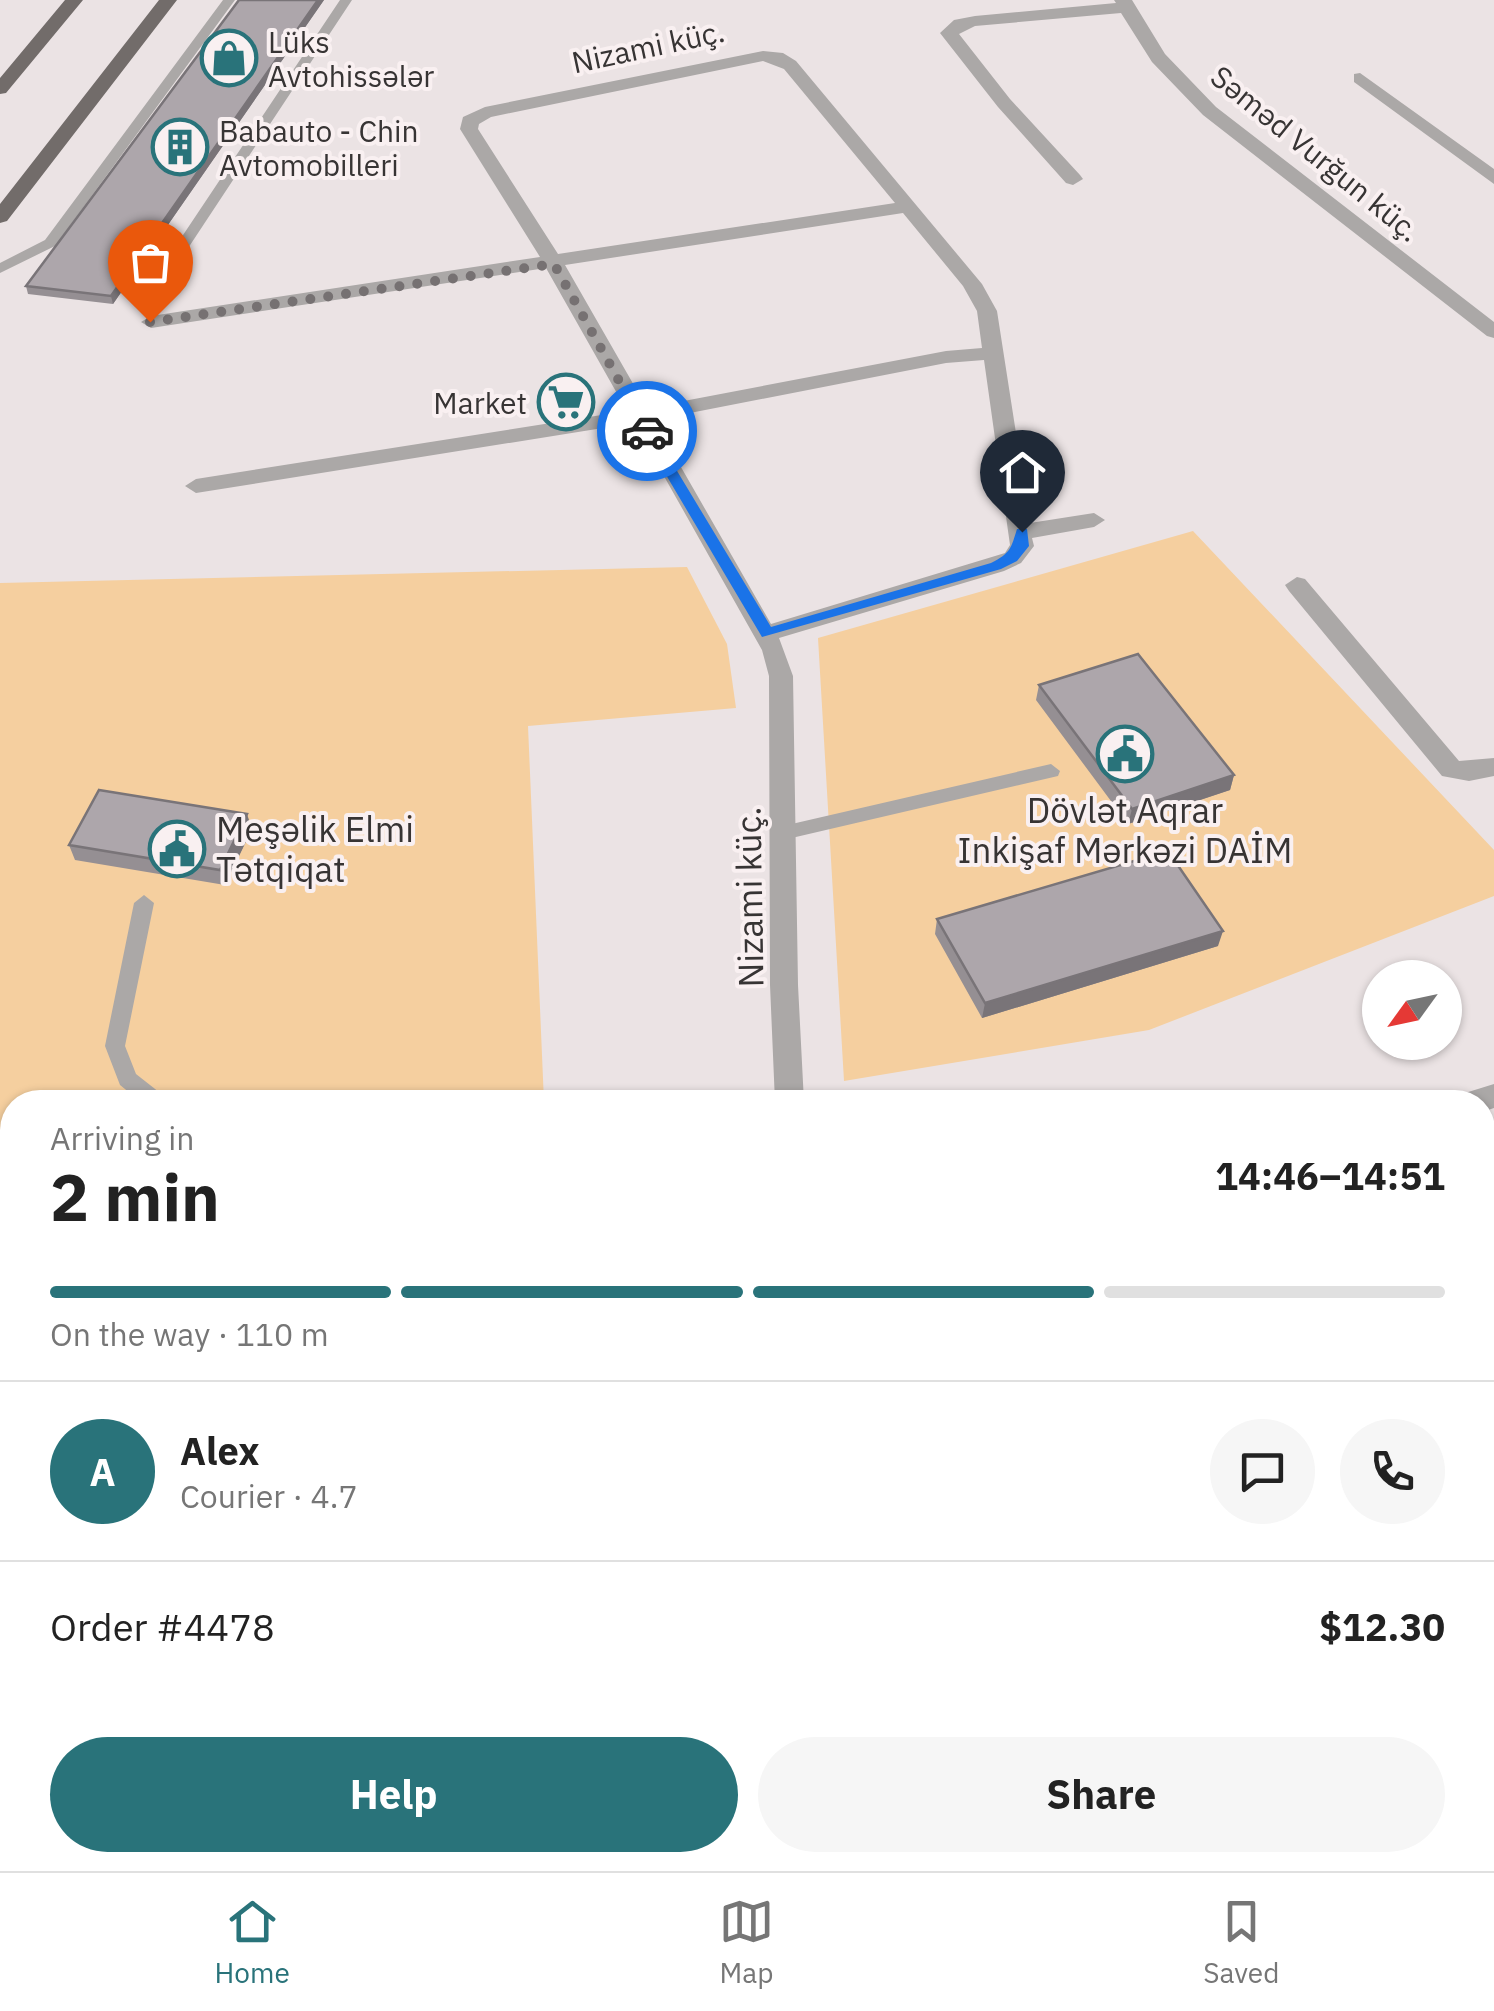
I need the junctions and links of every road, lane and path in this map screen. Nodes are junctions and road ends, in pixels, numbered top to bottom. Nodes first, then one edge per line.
1 (74, 0) edge
2 (168, 0) edge
3 (230, 0) edge
4 (346, 0) edge
5 (1124, 4) edge
6 (1360, 78) dead end
7 (0, 89) edge
8 (1494, 178) edge
9 (1074, 179) dead end
10 (908, 207) junction
11 (0, 217) edge
12 (554, 264) junction
13 (0, 269) edge
14 (164, 274) dead end
15 (150, 322) dead end
16 (1494, 332) edge
17 (993, 353) junction
18 (638, 416) junction
19 (196, 486) dead end
20 (1094, 520) dead end
21 (1022, 532) junction
22 (1297, 585) dead end
23 (767, 633) junction
24 (1494, 767) edge
25 (1051, 771) dead end
26 (784, 833) junction
27 (144, 903) dead end
28 (141, 1090) edge
29 (790, 1090) edge

1 - 7 highway
2 - 11 highway
3 - 13 lane
4 - 14 lane
5 - 9 street
5 - 16 street, Səməd Vurğun küç.
6 - 8 street
10 - 12 street
10 - 12 street, Nizami küç.
10 - 17 street, Nizami küç.
12 - 15 street
12 - 18 street, Nizami küç.
17 - 18 street
17 - 21 street, Nizami küç.
18 - 19 street
18 - 23 street, Nizami küç.
20 - 21 street
21 - 23 street
22 - 24 street
23 - 26 street, Nizami küç.
25 - 26 lane
26 - 29 street, Nizami küç.
27 - 28 lane

